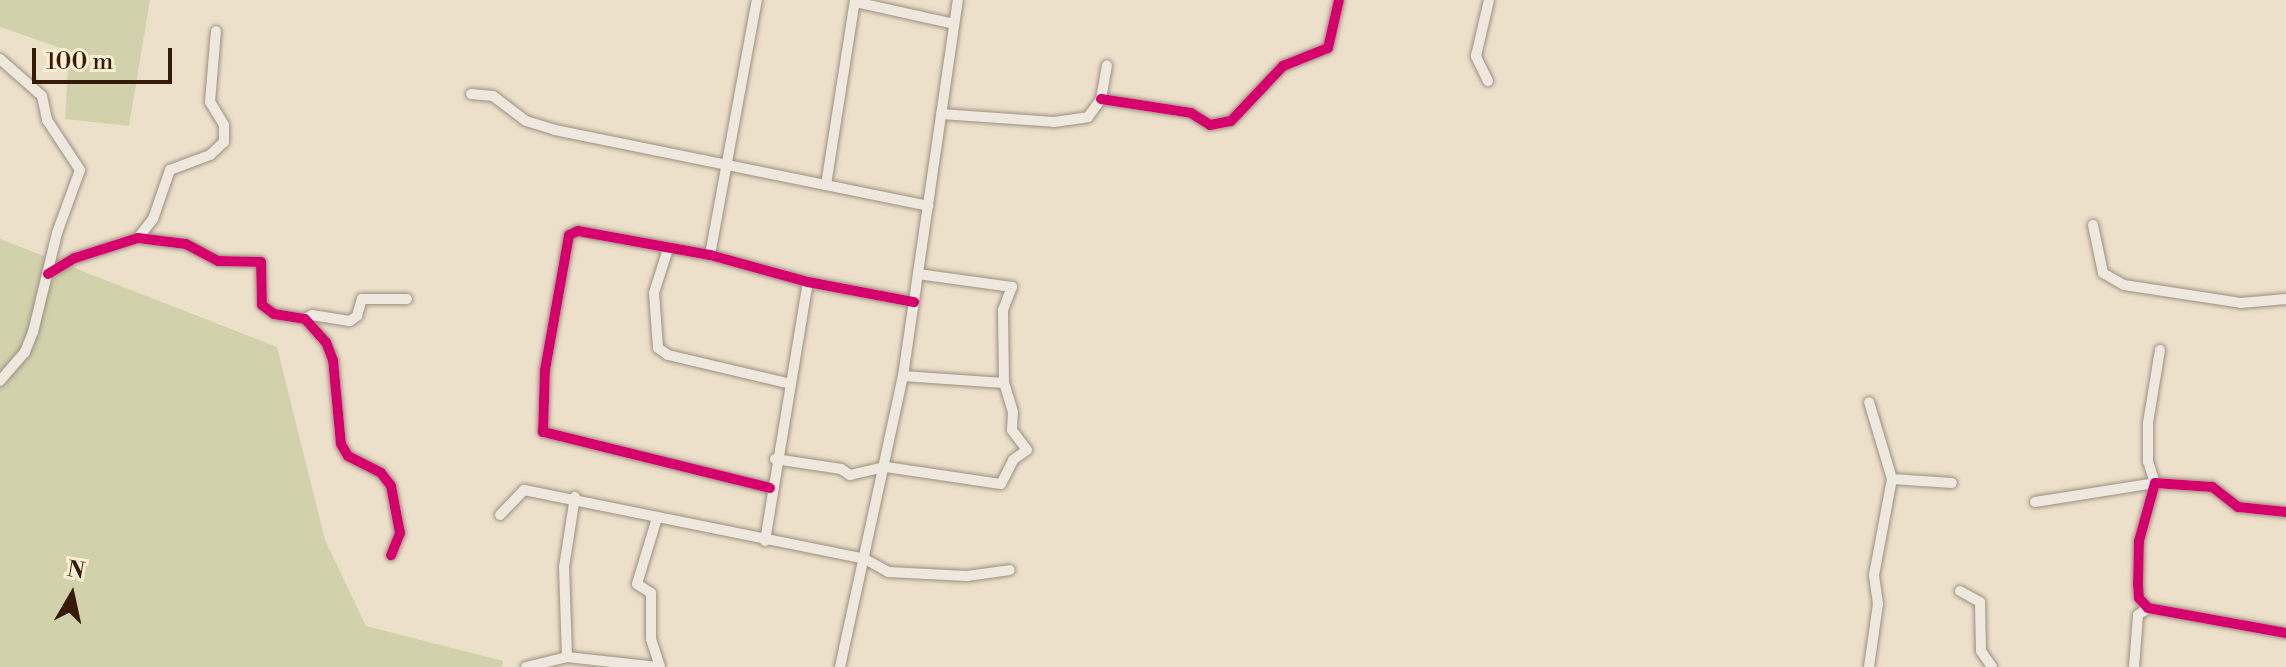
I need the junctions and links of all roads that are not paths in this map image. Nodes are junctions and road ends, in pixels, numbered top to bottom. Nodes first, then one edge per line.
1 (757, 0) edge
2 (958, 0) edge
3 (1339, 0) edge
4 (1489, 0) edge
5 (855, 1) edge
6 (954, 24) junction
7 (216, 31) dead end
8 (0, 59) edge
9 (1107, 66) dead end
10 (1488, 81) dead end
11 (471, 94) dead end
12 (1101, 99) junction
13 (941, 114) junction
14 (728, 164) junction
15 (826, 185) junction
16 (928, 206) junction
17 (2093, 225) dead end
18 (138, 238) junction
19 (668, 249) junction
20 (710, 255) junction
21 (48, 274) junction
22 (918, 274) junction
23 (808, 282) junction
24 (407, 299) dead end
25 (2286, 299) edge
26 (914, 302) junction
27 (305, 319) junction
28 (2160, 350) dead end
29 (903, 376) junction
30 (0, 381) edge
31 (1004, 383) junction
32 (791, 384) junction
33 (1869, 402) dead end
34 (775, 459) junction
35 (886, 467) junction
36 (1892, 479) junction
37 (1952, 483) dead end
38 (2155, 483) junction
39 (770, 488) junction
40 (575, 497) junction
41 (2035, 502) dead end
42 (2286, 512) edge
43 (500, 515) dead end
44 (657, 518) junction
45 (765, 541) junction
46 (391, 555) dead end
47 (865, 559) junction
48 (1010, 570) dead end
49 (1960, 591) dead end
50 (2148, 608) junction
51 (2286, 633) edge
52 (567, 657) junction
53 (526, 667) edge
54 (658, 667) edge
55 (840, 667) edge
56 (1869, 667) edge
57 (1992, 667) edge
58 (2134, 667) edge

1 - 14 street
2 - 6 street
3 - 12 street
4 - 10 street
5 - 6 street
5 - 15 street
6 - 13 street
7 - 18 street
8 - 21 street
9 - 12 street
11 - 14 street
12 - 13 street
13 - 16 street
14 - 15 street
14 - 20 street
15 - 16 street
16 - 22 street
17 - 25 street
18 - 21 street
18 - 27 street
19 - 20 street
19 - 32 street
19 - 39 street
20 - 23 street
21 - 30 street
22 - 26 street
22 - 31 street
23 - 26 street
23 - 32 street
24 - 27 street
26 - 29 street
27 - 46 street
28 - 38 street
29 - 31 street
29 - 35 street
31 - 35 street
32 - 34 street
33 - 36 street
34 - 35 street
34 - 39 street
35 - 47 street
36 - 37 street
36 - 56 street
38 - 41 street
38 - 42 street
38 - 50 street
39 - 45 street
40 - 43 street
40 - 44 street
40 - 52 street
44 - 45 street
44 - 54 street
45 - 47 street
47 - 48 street
47 - 55 street
49 - 57 street
50 - 51 street
50 - 58 street
52 - 53 street
52 - 54 street

